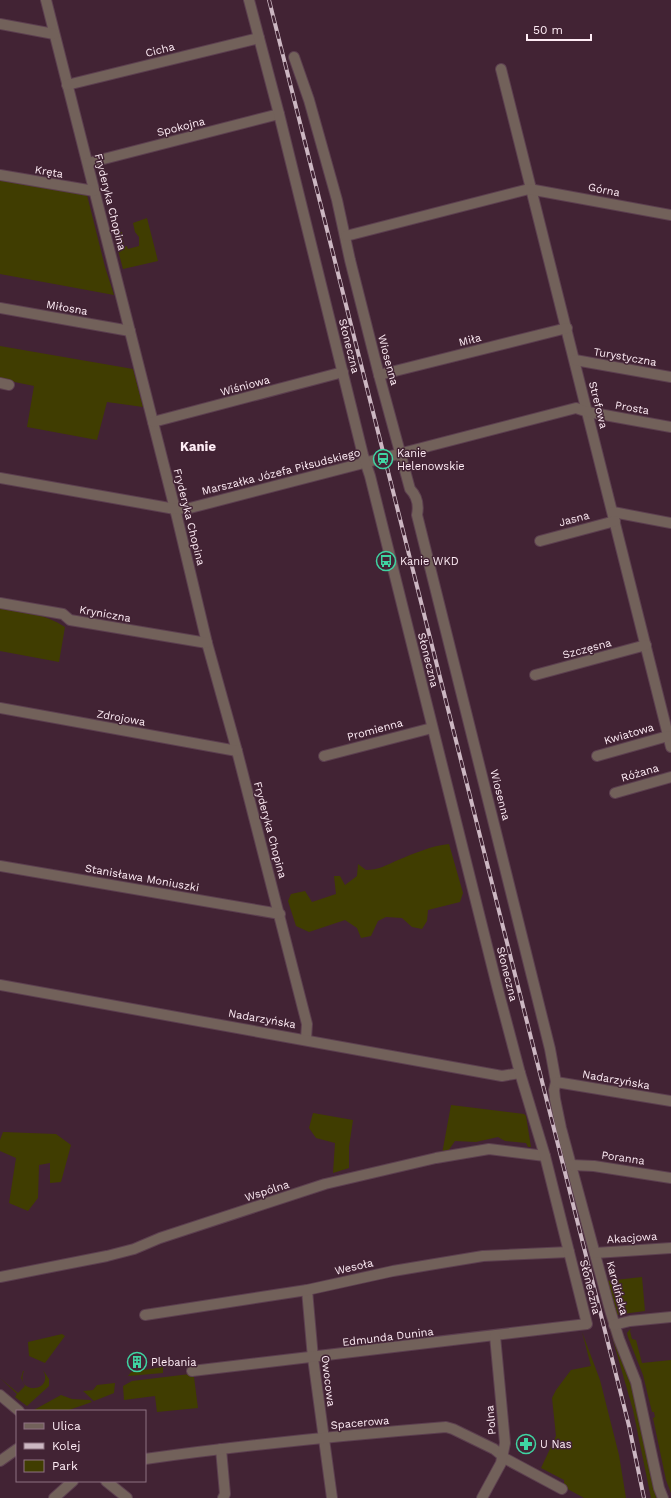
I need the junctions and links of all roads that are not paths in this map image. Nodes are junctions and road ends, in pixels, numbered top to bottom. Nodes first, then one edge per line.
1 (46, 0) edge
2 (250, 0) edge
3 (0, 24) edge
4 (54, 34) junction
5 (259, 38) junction
6 (294, 57) dead end
7 (501, 69) dead end
8 (67, 85) junction
9 (279, 114) junction
10 (88, 163) junction
11 (0, 176) edge
12 (532, 189) junction
13 (94, 192) junction
14 (671, 215) edge
15 (346, 236) junction
16 (0, 308) edge
17 (567, 328) junction
18 (130, 331) junction
19 (575, 360) junction
20 (343, 372) junction
21 (379, 375) junction
22 (671, 377) edge
23 (588, 412) junction
24 (153, 422) junction
25 (671, 427) edge
26 (402, 454) junction
27 (366, 463) junction
28 (0, 478) edge
29 (175, 509) junction
30 (614, 516) junction
31 (671, 523) edge
32 (540, 541) dead end
33 (0, 603) edge
34 (207, 643) junction
35 (646, 645) junction
36 (535, 675) dead end
37 (0, 708) edge
38 (432, 728) junction
39 (668, 736) junction
40 (671, 747) edge
41 (237, 751) junction
42 (324, 756) dead end
43 (597, 756) dead end
44 (671, 777) edge
45 (615, 793) dead end
46 (0, 866) edge
47 (280, 914) junction
48 (0, 985) edge
49 (306, 1039) junction
50 (520, 1073) junction
51 (556, 1082) junction
52 (671, 1101) edge
53 (545, 1156) junction
54 (571, 1164) junction
55 (671, 1178) edge
56 (671, 1248) edge
57 (569, 1252) junction
58 (595, 1252) junction
59 (0, 1277) edge
60 (307, 1290) junction
61 (145, 1315) dead end
62 (671, 1317) edge
63 (587, 1324) joint
64 (614, 1325) junction
65 (495, 1336) junction
66 (313, 1358) junction
67 (192, 1371) dead end
68 (0, 1395) edge
69 (18, 1410) edge
70 (324, 1438) junction
71 (221, 1449) junction
72 (16, 1450) edge
73 (503, 1455) junction
74 (146, 1459) edge
75 (0, 1461) edge
76 (72, 1482) edge
77 (107, 1482) edge
78 (562, 1488) dead end
79 (54, 1498) edge
80 (127, 1498) edge
81 (223, 1498) edge
82 (332, 1498) edge
83 (482, 1498) edge
84 (663, 1498) edge

1 - 4 street, Fryderyka Chopina
2 - 5 street, Słoneczna
3 - 4 street
4 - 8 street, Fryderyka Chopina
5 - 8 street, Cicha
5 - 9 street, Słoneczna
6 - 15 street, Wiosenna
7 - 12 street, Strefowa
8 - 10 street, Fryderyka Chopina
9 - 10 street, Spokojna
9 - 20 street, Słoneczna
10 - 13 street, Fryderyka Chopina
11 - 13 street, Kręta
12 - 14 street, Górna
12 - 15 street
12 - 17 street, Strefowa
13 - 18 street, Fryderyka Chopina
15 - 21 street, Wiosenna
16 - 18 street, Miłosna
17 - 19 street, Strefowa
17 - 21 street, Miła
18 - 24 street, Fryderyka Chopina
19 - 22 street, Turystyczna
19 - 23 street, Strefowa
20 - 24 street, Wiśniowa
20 - 27 street, Słoneczna
21 - 26 street, Wiosenna
23 - 25 street, Prosta
23 - 26 street, Marszałka Józefa Piłsudskiego
23 - 30 street, Strefowa
24 - 29 street, Fryderyka Chopina
26 - 27 street, Marszałka Józefa Piłsudskiego
26 - 51 street, Wiosenna
27 - 29 street, Marszałka Józefa Piłsudskiego
27 - 38 street, Słoneczna
28 - 29 street, Marszałka Józefa Piłsudskiego
29 - 34 street, Fryderyka Chopina
30 - 31 street
30 - 32 street, Jasna
30 - 35 street, Strefowa
33 - 34 street, Kryniczna
34 - 41 street, Fryderyka Chopina
35 - 36 street, Szczęsna
35 - 39 street, Strefowa
37 - 41 street, Zdrojowa
38 - 42 street, Promienna
38 - 50 street, Słoneczna
39 - 40 street, Strefowa
39 - 43 street, Kwiatowa
41 - 47 street, Fryderyka Chopina
44 - 45 street, Różana
46 - 47 street, Stanisława Moniuszki
47 - 49 street, Fryderyka Chopina
48 - 49 street, Nadarzyńska
49 - 50 street, Nadarzyńska
50 - 53 street, Słoneczna
51 - 52 street, Nadarzyńska
51 - 54 street, Karolińska
53 - 57 street, Słoneczna
53 - 59 street, Wspólna
54 - 55 street, Poranna
54 - 58 street, Karolińska
56 - 58 street, Akacjowa
57 - 60 street, Wesoła
57 - 63 street, Słoneczna
58 - 64 street, Karolińska
60 - 61 street, Wesoła
60 - 66 street, Owocowa
62 - 64 street
63 - 65 street, Edmunda Dunina
64 - 84 street, Karolińska
65 - 66 street, Edmunda Dunina
65 - 73 street, Polna
66 - 67 street, Edmunda Dunina
66 - 70 street, Owocowa
68 - 69 street
70 - 71 street, Spacerowa
70 - 73 street, Spacerowa
70 - 82 street, Owocowa
71 - 74 street, Spacerowa
71 - 81 street
72 - 75 street
73 - 78 street, Spacerowa
73 - 83 street, Polna
76 - 79 street
77 - 80 street

